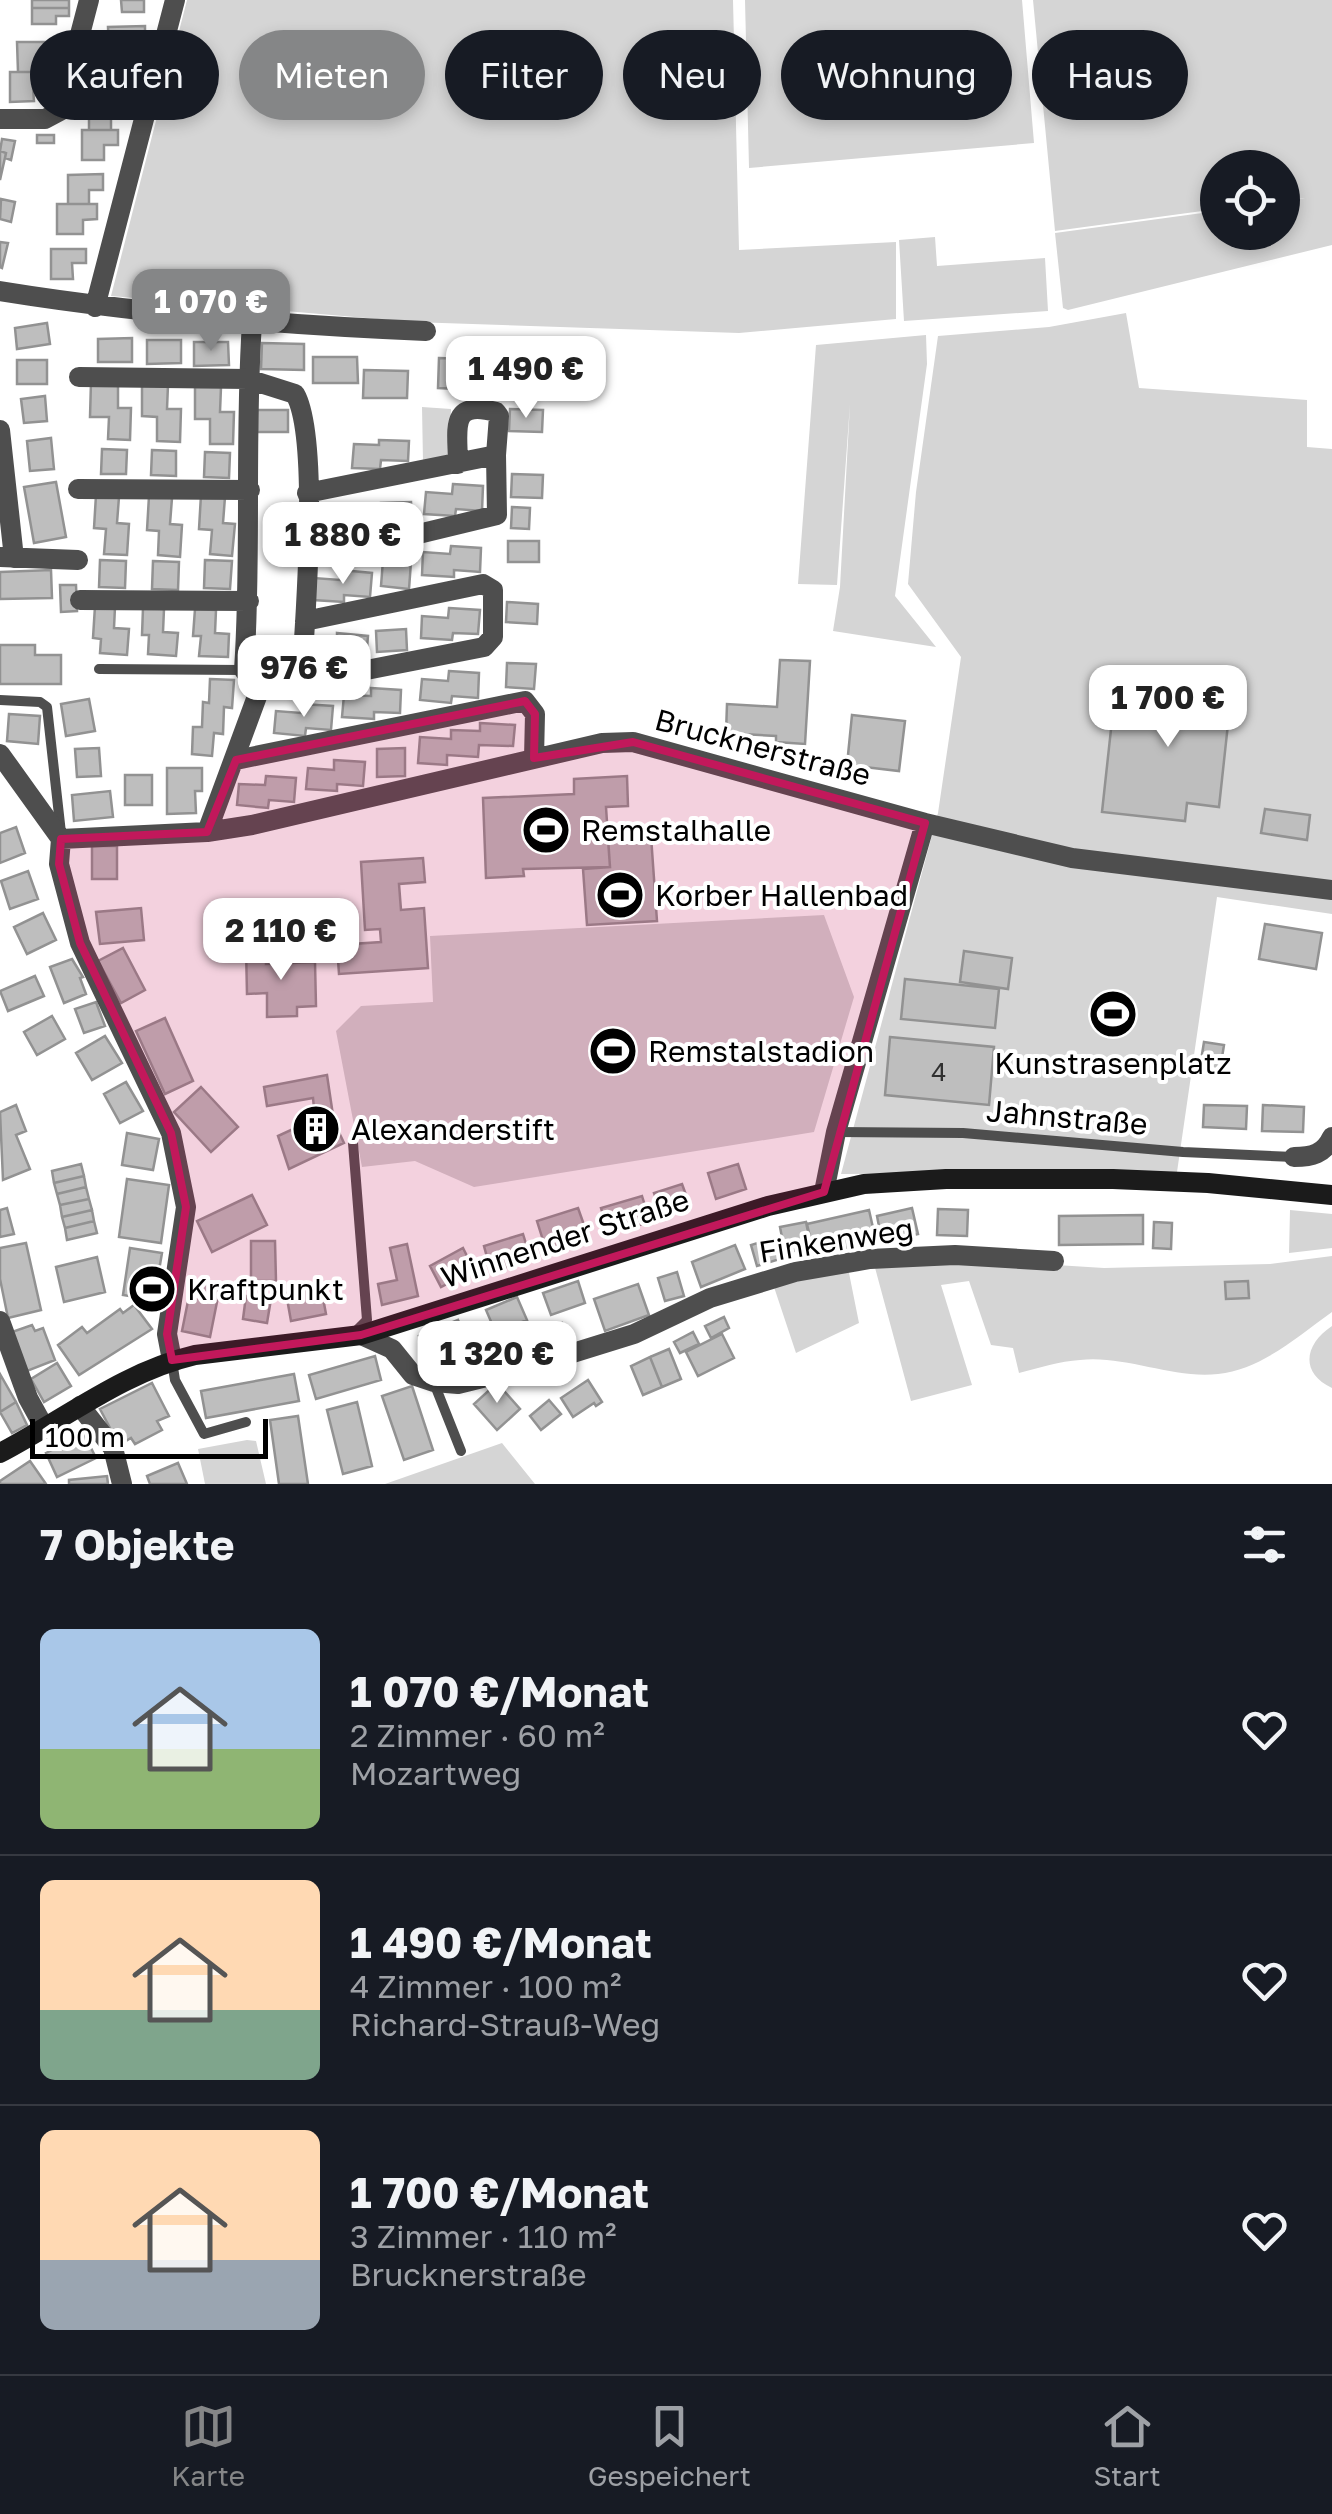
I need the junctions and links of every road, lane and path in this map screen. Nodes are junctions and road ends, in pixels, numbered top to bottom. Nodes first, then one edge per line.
1 (90, 0) edge
2 (174, 0) edge
3 (0, 119) edge
4 (0, 292) edge
5 (94, 307) junction
6 (252, 323) junction
7 (426, 331) dead end
8 (80, 377) dead end
9 (248, 379) junction
10 (0, 430) edge
11 (496, 456) junction
12 (458, 464) junction
13 (78, 488) dead end
14 (250, 490) junction
15 (308, 494) junction
16 (308, 554) junction
17 (7, 558) edge
18 (78, 560) dead end
19 (80, 600) dead end
20 (248, 601) junction
21 (305, 621) junction
22 (99, 669) dead end
23 (244, 670) junction
24 (300, 684) junction
25 (259, 690) junction
26 (0, 700) edge
27 (0, 754) edge
28 (534, 758) junction
29 (236, 760) junction
30 (926, 823) junction
31 (208, 832) junction
32 (61, 839) junction
33 (1332, 890) edge
34 (836, 1132) junction
35 (1332, 1137) edge
36 (353, 1143) dead end
37 (1294, 1156) joint
38 (824, 1192) junction
39 (1332, 1195) edge
40 (1054, 1261) dead end
41 (0, 1323) edge
42 (354, 1337) junction
43 (172, 1360) junction
44 (434, 1382) junction
45 (80, 1406) junction
46 (246, 1422) dead end
47 (45, 1429) junction
48 (461, 1450) dead end
49 (0, 1452) edge
50 (122, 1484) edge

1 - 3 street
2 - 5 street
4 - 5 street
5 - 6 street
6 - 7 street
6 - 9 street
8 - 9 street
9 - 14 street
9 - 15 street
10 - 17 street
11 - 12 street
11 - 12 street
11 - 16 street
12 - 15 street
13 - 14 street
14 - 20 street
15 - 16 street
16 - 21 street
17 - 18 street
19 - 20 street
20 - 23 street
21 - 24 street
21 - 24 street
22 - 23 lane
23 - 25 street
24 - 25 street
25 - 29 street
26 - 32 lane
27 - 32 street
28 - 29 street
28 - 30 street, Brucknerstraße
28 - 31 street, Brucknerstraße
29 - 31 street
30 - 33 street, Brucknerstraße
30 - 34 street
31 - 32 street, Brucknerstraße
32 - 43 street
34 - 37 lane, Jahnstraße
34 - 38 street
35 - 37 street
36 - 42 lane
38 - 39 street, Winnender Straße
38 - 42 street, Winnender Straße
40 - 44 street, Finkenweg
41 - 47 street
42 - 43 street, Winnender Straße
42 - 44 street
43 - 45 street, Winnender Straße
43 - 46 lane
44 - 48 lane
45 - 47 street, Winnender Straße
45 - 50 street
47 - 49 street, Winnender Straße

